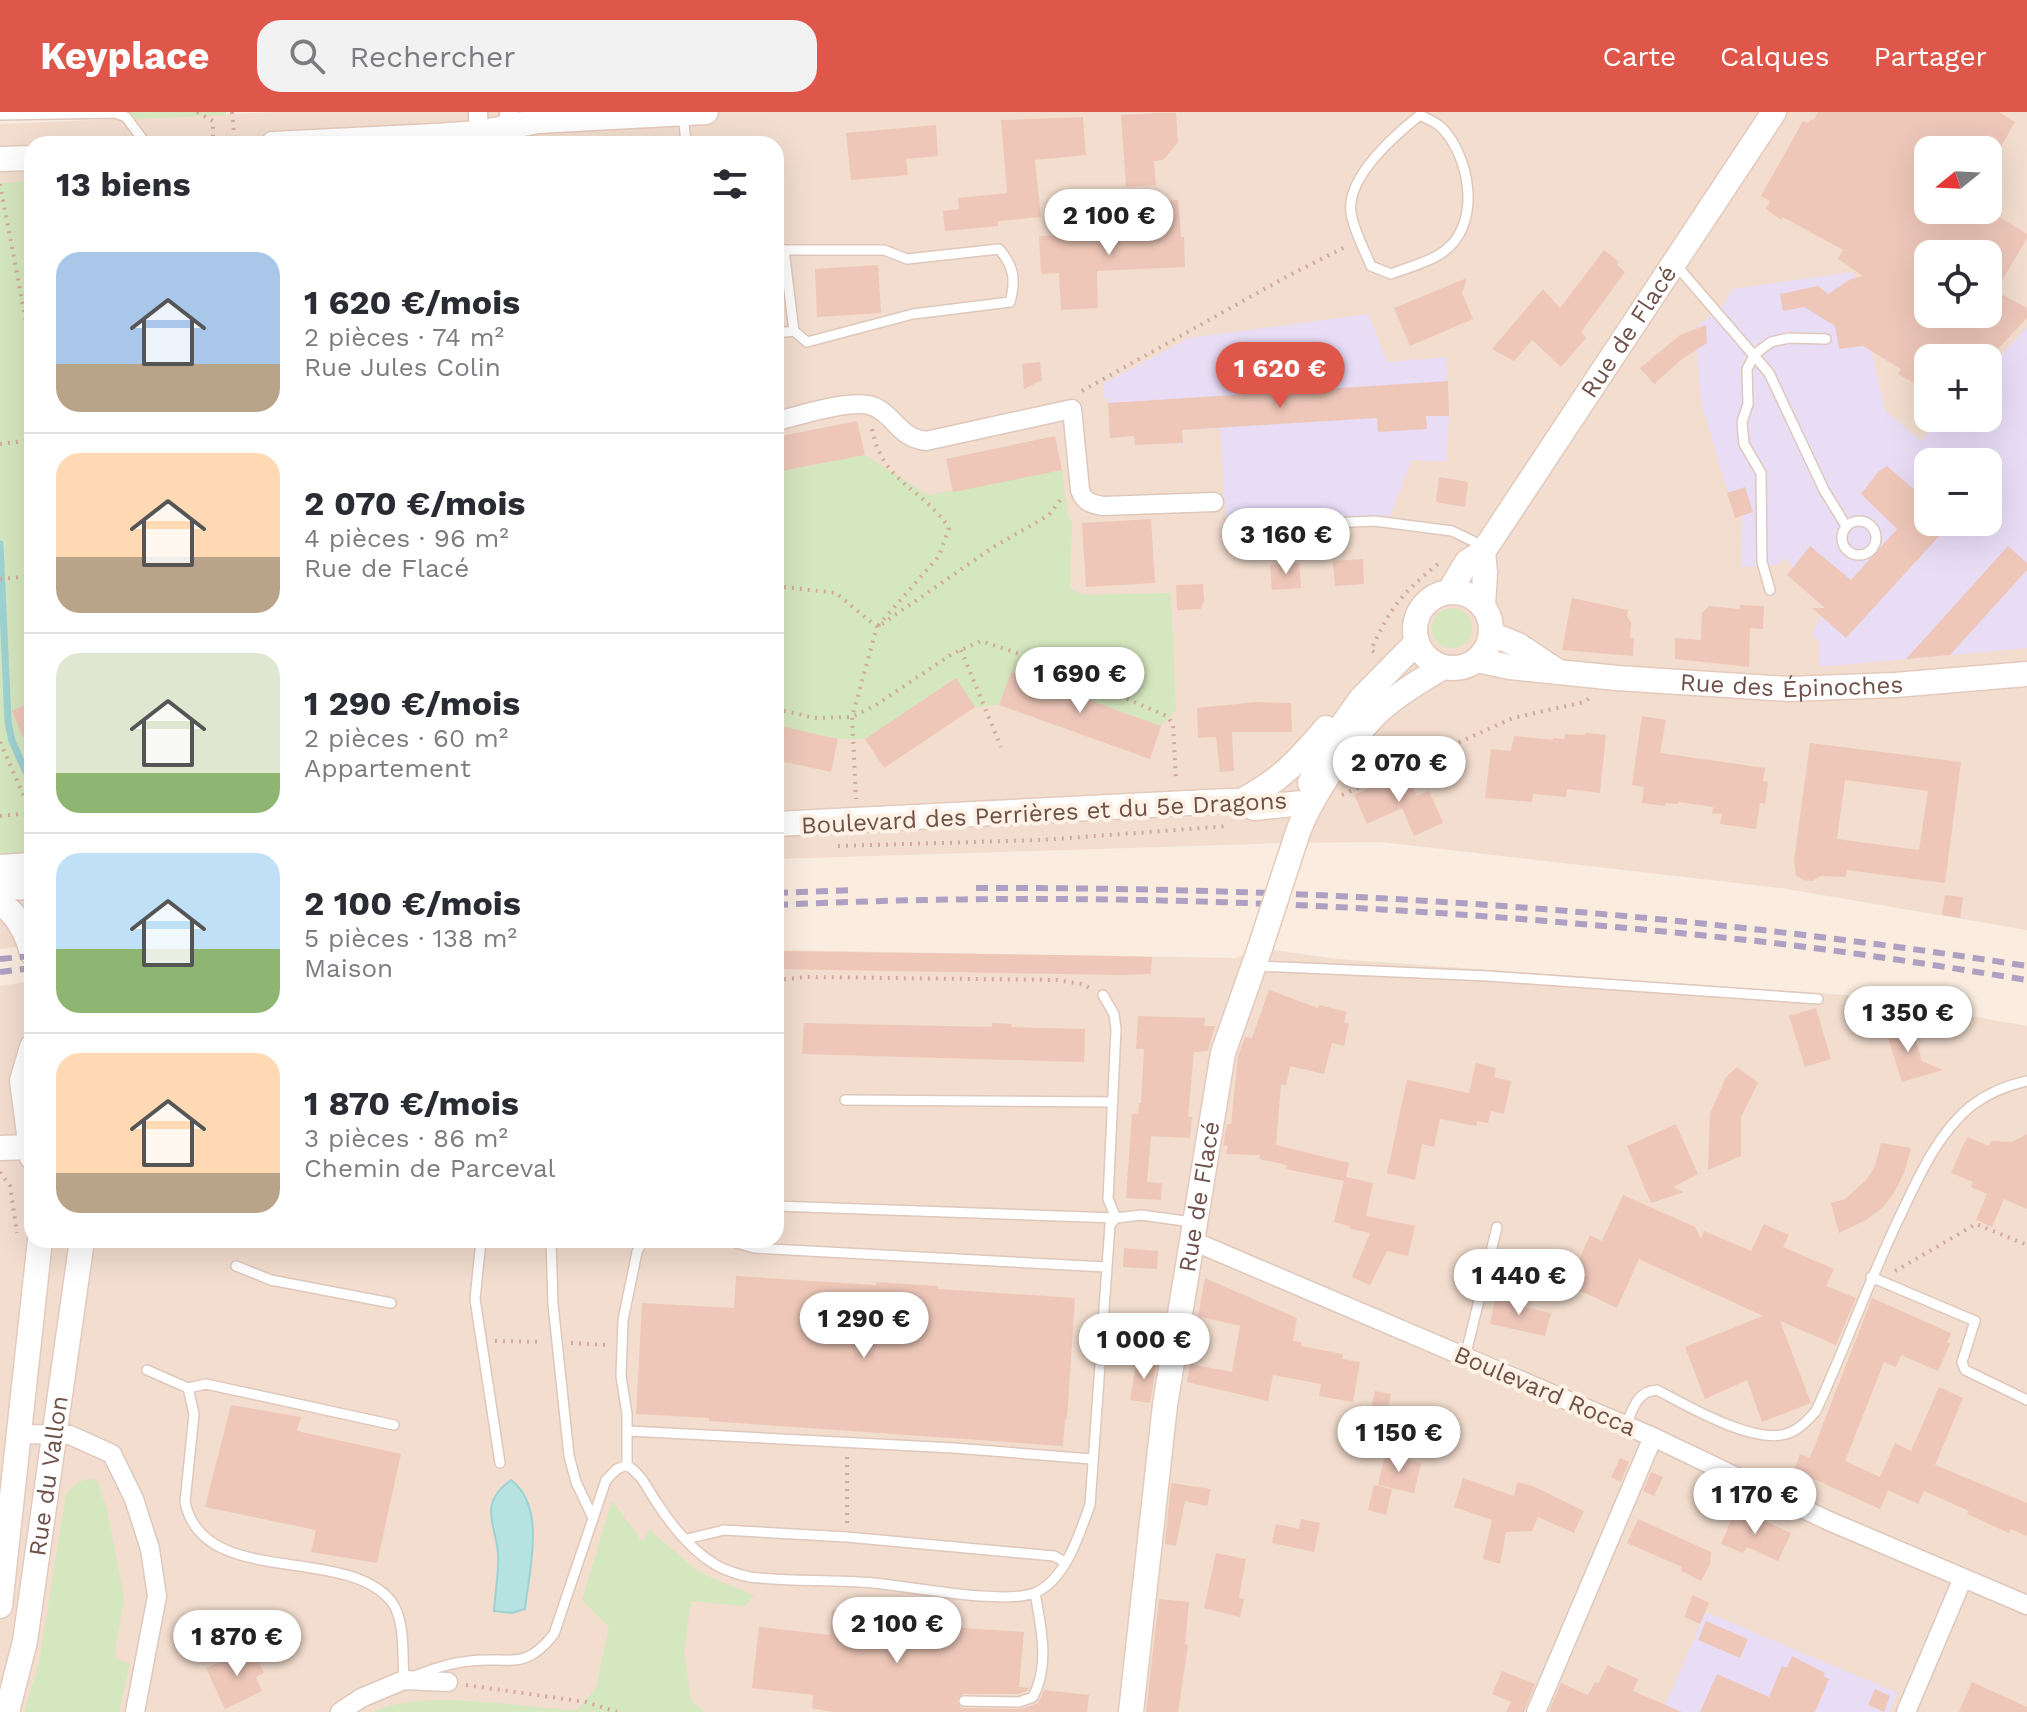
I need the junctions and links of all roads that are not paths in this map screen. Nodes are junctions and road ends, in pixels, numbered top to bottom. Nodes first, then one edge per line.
1 (1774, 112) edge
2 (694, 113) edge
3 (1420, 113) edge
4 (0, 115) edge
5 (509, 128) edge
6 (478, 130) edge
7 (140, 136) edge
8 (390, 136) edge
9 (688, 136) edge
10 (24, 158) edge
11 (0, 159) edge
12 (784, 247) edge
13 (1674, 263) junction
14 (784, 271) edge
15 (794, 331) junction
16 (784, 332) edge
17 (1826, 339) dead end
18 (1755, 354) junction
19 (784, 419) edge
20 (1214, 502) dead end
21 (1846, 526) dead end
22 (1242, 527) dead end
23 (1484, 550) junction
24 (1770, 590) dead end
25 (1449, 592) junction
26 (1483, 606) junction
27 (1491, 634) junction
28 (1417, 642) junction
29 (1477, 660) junction
30 (1443, 667) junction
31 (1556, 670) junction
32 (2027, 674) edge
33 (1361, 699) junction
34 (1241, 801) junction
35 (1306, 802) junction
36 (784, 824) edge
37 (0, 904) edge
38 (24, 933) edge
39 (1256, 957) junction
40 (1103, 995) road end
41 (1818, 999) dead end
42 (2027, 1081) edge
43 (18, 1084) edge
44 (845, 1100) dead end
45 (1113, 1102) junction
46 (24, 1111) edge
47 (24, 1147) edge
48 (0, 1148) edge
49 (784, 1206) edge
50 (1116, 1218) junction
51 (1497, 1227) dead end
52 (1194, 1232) junction
53 (39, 1248) edge
54 (81, 1248) edge
55 (480, 1248) edge
56 (551, 1248) edge
57 (639, 1248) edge
58 (754, 1248) edge
59 (236, 1266) dead end
60 (1106, 1267) junction
61 (1875, 1279) junction
62 (391, 1303) dead end
63 (1465, 1357) junction
64 (147, 1370) dead end
65 (188, 1388) junction
66 (2027, 1400) edge
67 (394, 1425) dead end
68 (1626, 1425) junction
69 (628, 1431) junction
70 (20, 1434) junction
71 (55, 1435) junction
72 (1653, 1437) junction
73 (1092, 1459) junction
74 (500, 1463) dead end
75 (627, 1465) junction
76 (593, 1518) junction
77 (687, 1539) junction
78 (1065, 1562) junction
79 (1963, 1578) junction
80 (1035, 1593) junction
81 (2027, 1605) edge
82 (0, 1606) edge
83 (404, 1680) junction
84 (448, 1682) road end
85 (964, 1701) dead end
86 (7, 1712) edge
87 (135, 1712) edge
88 (340, 1712) edge
89 (1131, 1712) edge
90 (1536, 1712) edge
91 (1906, 1712) edge

1 - 13 main road, Rue de Flacé
2 - 5 main road
2 - 9 lane
3 - 3 lane
4 - 7 lane
5 - 6 main road
6 - 8 main road
10 - 11 main road
12 - 15 lane
13 - 18 lane
13 - 23 main road, Rue de Flacé
14 - 15 lane
15 - 16 lane
17 - 18 lane
18 - 21 lane
18 - 24 lane
19 - 20 street
22 - 23 lane
23 - 25 main road, Rue de Flacé
23 - 26 main road
25 - 26 main road
25 - 28 main road, Rue de Flacé
26 - 27 main road
27 - 29 main road
27 - 31 main road, Rue des Épinoches
28 - 30 main road
28 - 33 main road, Rue de Flacé
29 - 30 main road, Rue de Flacé
29 - 31 main road, Rue des Épinoches
30 - 35 main road, Rue de Flacé
31 - 32 main road, Rue des Épinoches
33 - 34 main road, Rue de Flacé
33 - 35 main road, Rue de Flacé
34 - 35 main road, Boulevard des Perrières et du 5e Dragons
34 - 36 main road, Boulevard des Perrières et du 5e Dragons
35 - 39 main road, Rue de Flacé, bridge
37 - 38 main road
39 - 41 lane
39 - 52 main road, Rue de Flacé
40 - 45 lane
42 - 61 lane
43 - 46 main road
44 - 45 lane
45 - 50 lane
47 - 48 main road
49 - 50 lane
50 - 52 lane
50 - 60 lane
51 - 63 lane
52 - 63 street, Boulevard Rocca
52 - 89 main road, Rue de Flacé
53 - 70 main road, Rue du Vallon
54 - 71 main road, Rue du Vallon
55 - 74 lane
56 - 76 lane
57 - 69 lane
58 - 60 lane
59 - 62 lane
60 - 73 lane
61 - 66 lane
61 - 68 lane
63 - 68 street, Boulevard Rocca
64 - 65 lane
65 - 67 lane
65 - 83 lane
68 - 72 street, Boulevard Rocca
69 - 73 lane
69 - 75 lane
70 - 71 street
70 - 82 main road, Rue du Vallon
71 - 86 main road, Rue du Vallon
71 - 87 street
72 - 79 street, Boulevard Rocca
72 - 90 street
73 - 78 lane
75 - 76 lane
75 - 77 lane
76 - 83 lane
77 - 78 lane
77 - 80 lane
78 - 80 lane
79 - 81 street, Boulevard Rocca
79 - 91 street
80 - 85 lane
83 - 84 street
83 - 88 street

